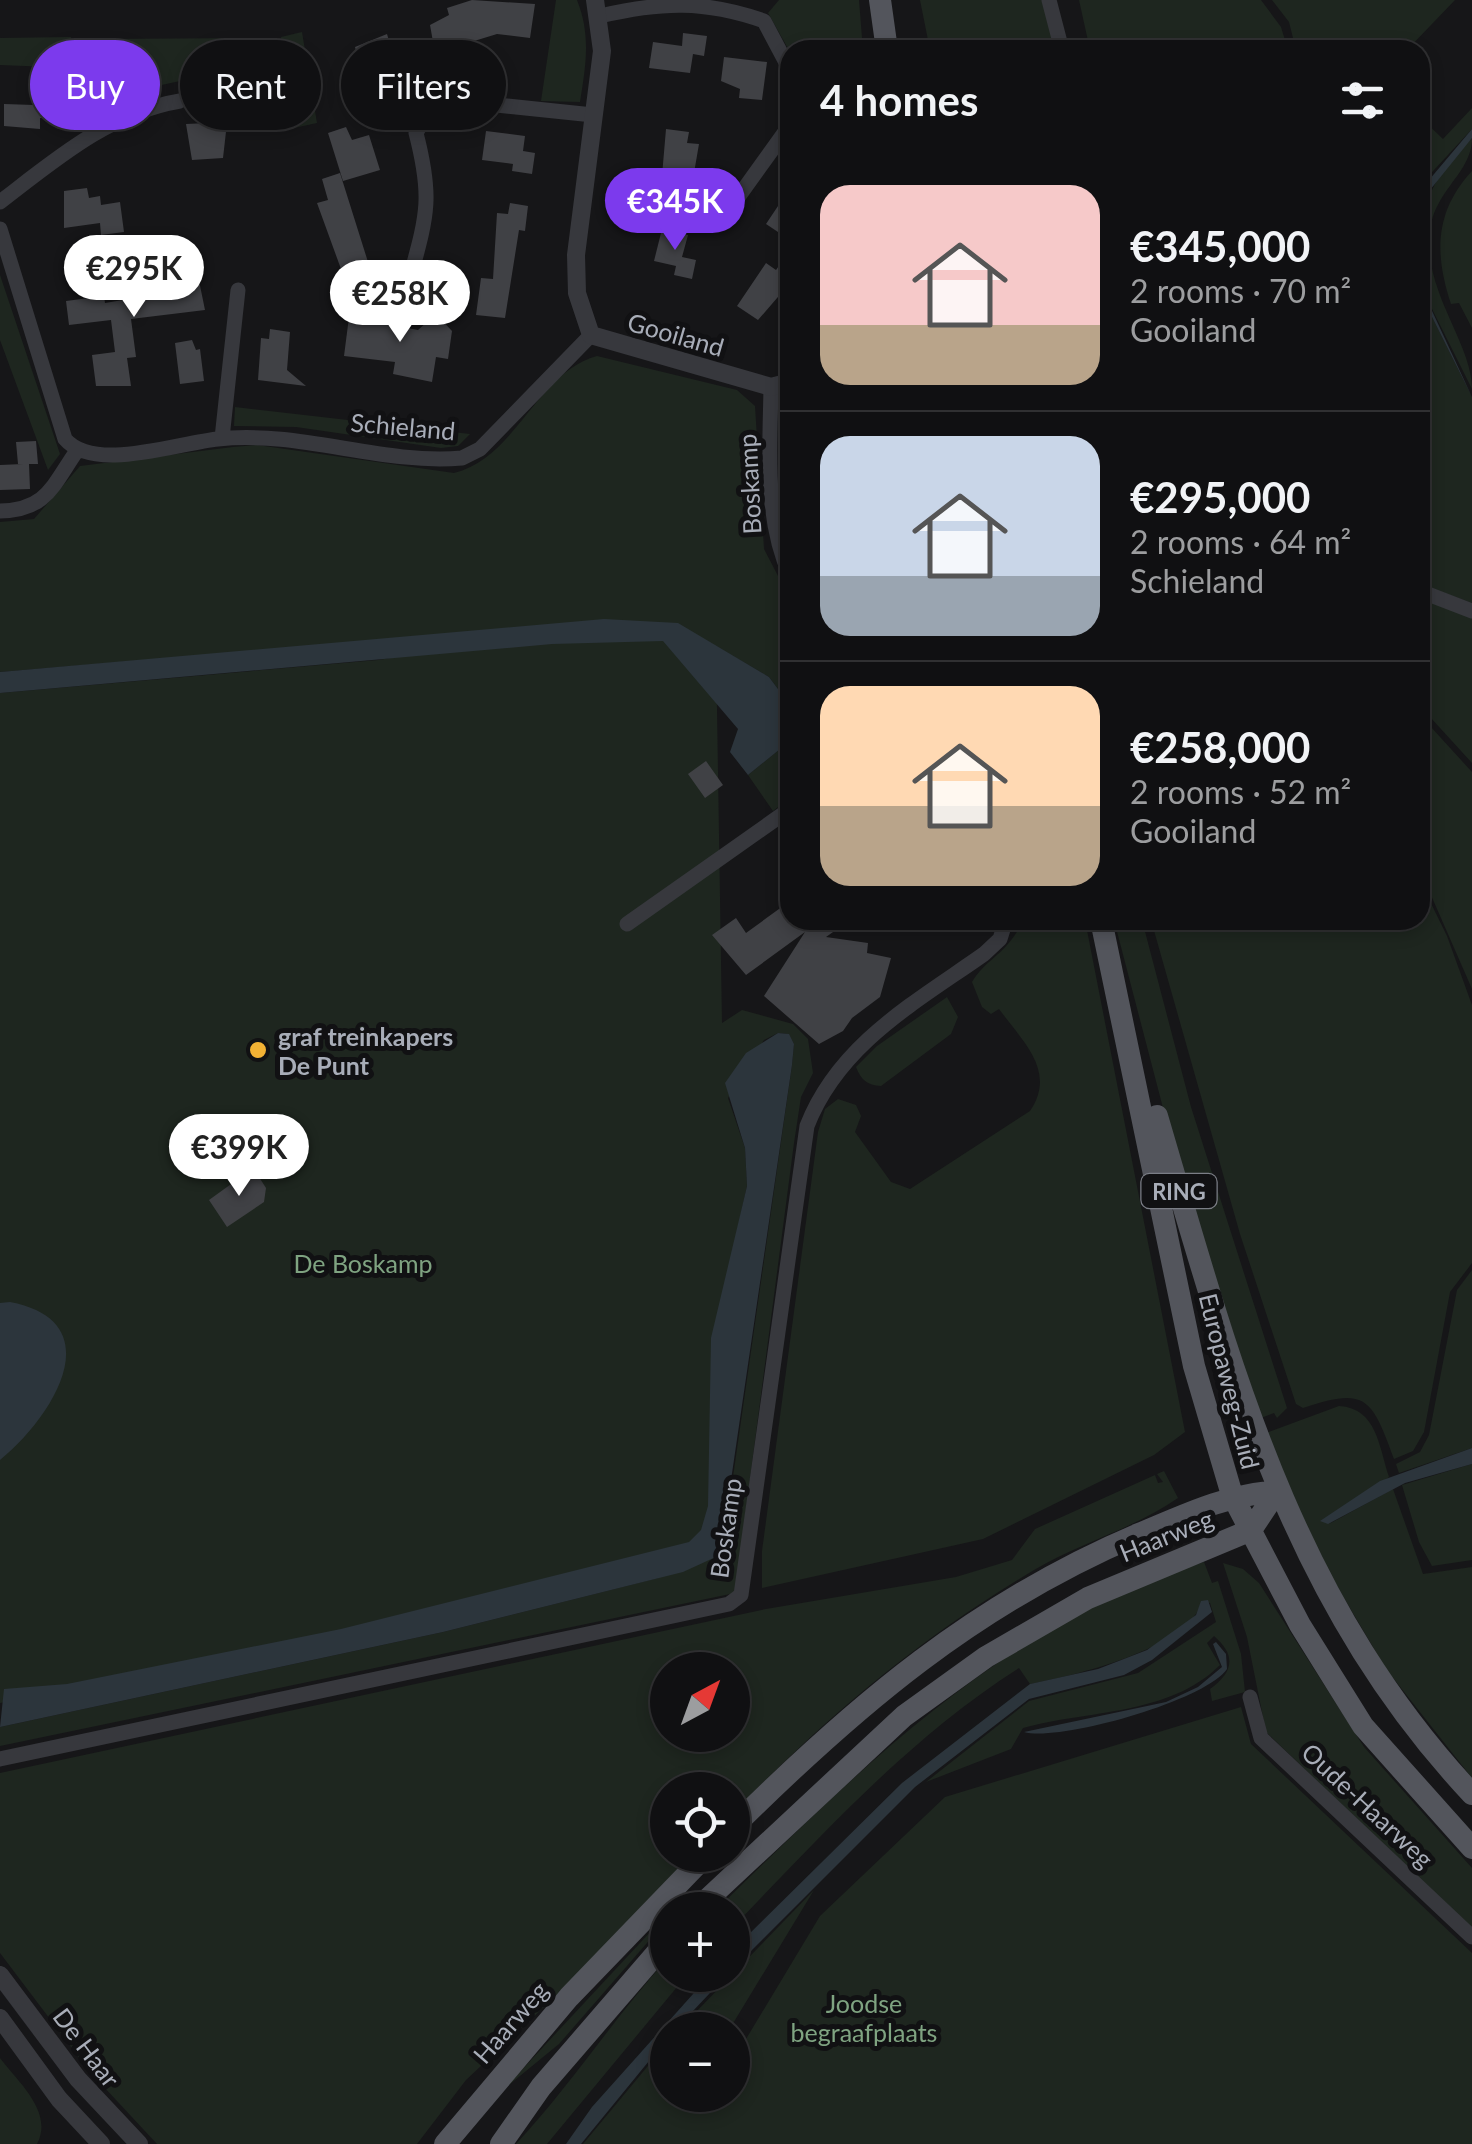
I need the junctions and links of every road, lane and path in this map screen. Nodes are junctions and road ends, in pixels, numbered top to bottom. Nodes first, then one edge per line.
1 (880, 0) edge
2 (1049, 0) edge
3 (704, 4) edge
4 (598, 8) edge
5 (886, 40) edge
6 (1059, 40) edge
7 (780, 51) edge
8 (180, 101) dead end
9 (593, 115) junction
10 (780, 139) edge
11 (0, 202) edge
12 (721, 222) dead end
13 (0, 229) edge
14 (412, 274) dead end
15 (238, 290) dead end
16 (590, 336) junction
17 (780, 384) edge
18 (770, 387) junction
19 (222, 438) junction
20 (76, 452) junction
21 (0, 512) edge
22 (780, 553) edge
23 (1430, 595) edge
24 (1472, 611) edge
25 (780, 816) edge
26 (626, 924) dead end
27 (1003, 930) edge
28 (1105, 930) edge
29 (1106, 930) edge
30 (1277, 1491) junction
31 (1232, 1495) junction
32 (1251, 1530) junction
33 (1250, 1696) dead end
34 (0, 1759) edge
35 (1472, 1794) edge
36 (750, 1811) edge
37 (1472, 1848) edge
38 (690, 1872) edge
39 (715, 1892) edge
40 (1472, 1938) edge
41 (650, 1961) edge
42 (0, 1975) edge
43 (0, 2018) edge
44 (101, 2144) edge
45 (139, 2144) edge
46 (445, 2144) edge
47 (501, 2144) edge

1 - 5 main road
2 - 6 street
3 - 4 street, Gooiland
3 - 7 street, Gooiland
4 - 9 street, Gooiland
8 - 11 street
9 - 14 street
9 - 16 street, Gooiland
10 - 12 street
13 - 20 street
15 - 19 street
16 - 18 street, Gooiland
16 - 19 street, Schieland
17 - 18 street, Gooiland
18 - 22 street, Boskamp
19 - 20 street, Schieland
20 - 21 street
23 - 24 street
25 - 26 street
27 - 34 street, Boskamp
28 - 31 main road, Europaweg-Zuid / RING
29 - 30 main road, Europaweg-Zuid / RING
30 - 31 main road, Haarweg
30 - 32 main road, Haarweg
30 - 35 main road, Europaweg-Zuid / RING
31 - 32 main road, Europaweg-Zuid / RING
31 - 36 main road, Haarweg
32 - 37 main road, Europaweg-Zuid / RING
32 - 39 main road, Haarweg
33 - 40 street, Oude-Haarweg
38 - 46 main road, Haarweg
41 - 47 main road
42 - 45 street, De Haar
43 - 44 street, De Haar

